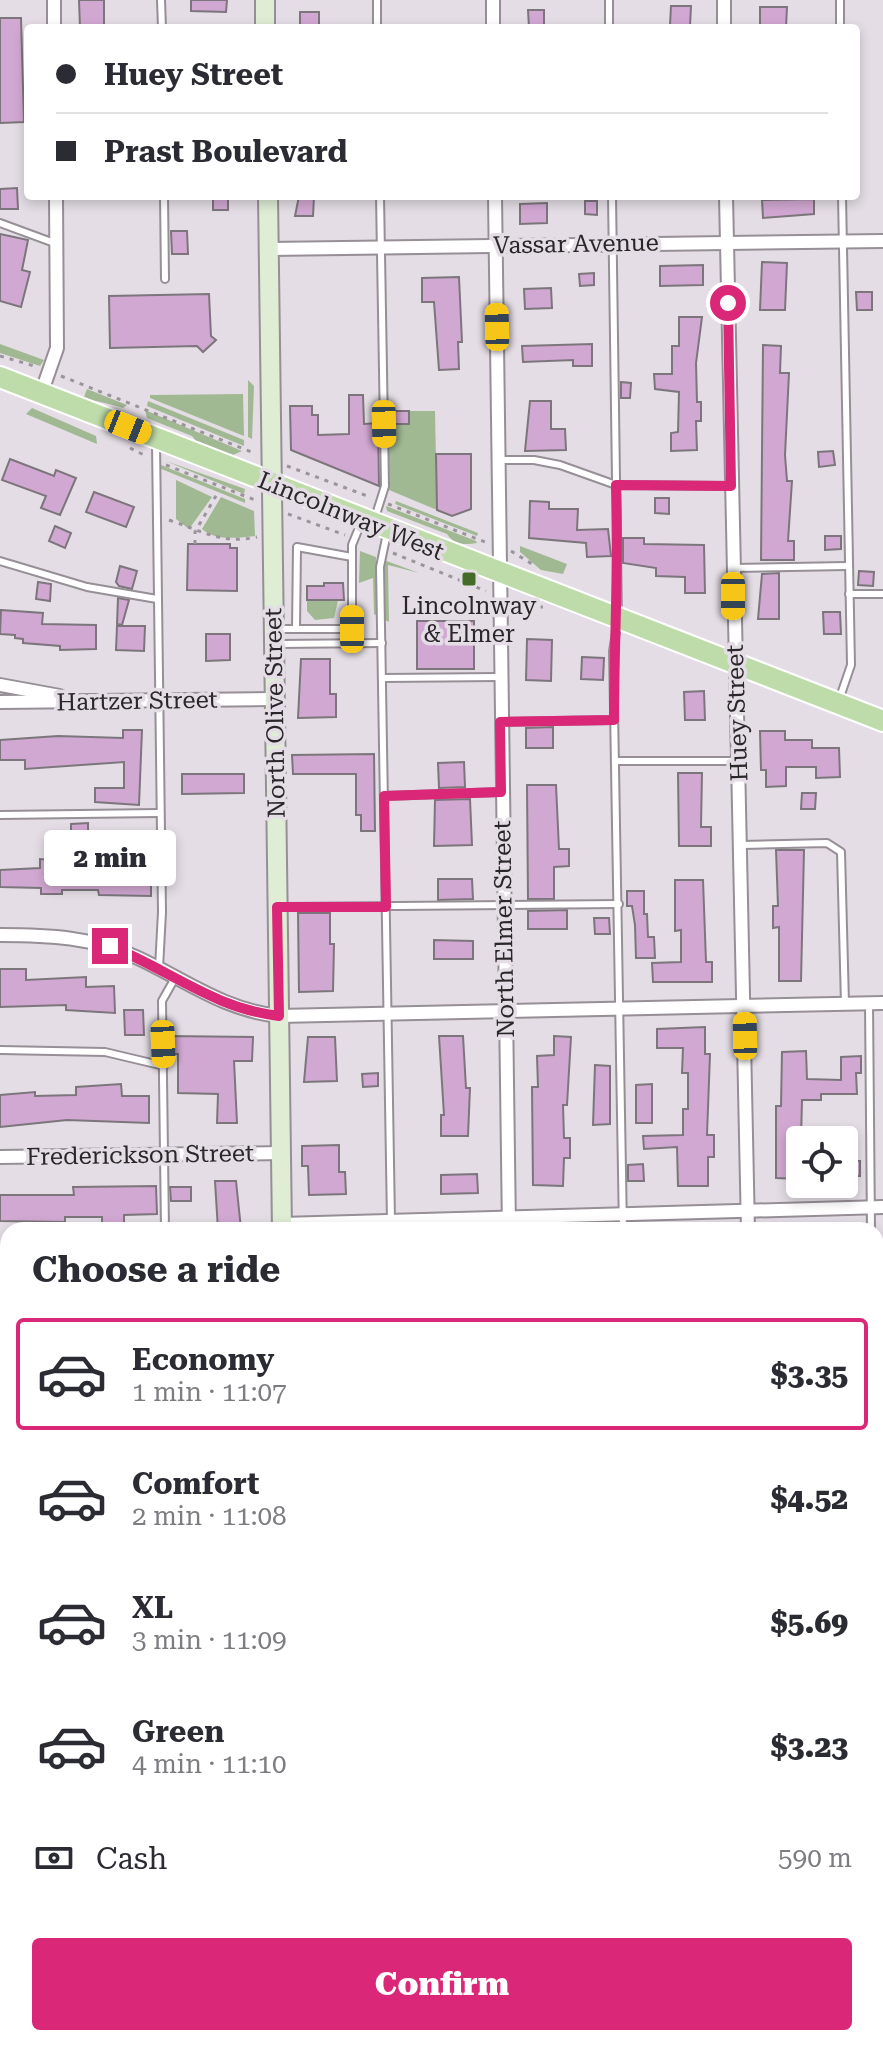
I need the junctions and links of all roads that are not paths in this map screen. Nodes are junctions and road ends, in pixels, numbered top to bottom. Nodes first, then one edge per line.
1 (54, 0) edge
2 (161, 0) edge
3 (265, 0) edge
4 (377, 0) edge
5 (493, 0) edge
6 (609, 0) edge
7 (724, 0) edge
8 (840, 0) edge
9 (54, 24) edge
10 (162, 24) edge
11 (265, 24) edge
12 (377, 24) edge
13 (493, 24) edge
14 (609, 24) edge
15 (724, 24) edge
16 (840, 24) edge
17 (56, 200) edge
18 (164, 200) edge
19 (268, 200) edge
20 (380, 200) edge
21 (495, 200) edge
22 (612, 200) edge
23 (726, 200) edge
24 (842, 200) edge
25 (0, 223) edge
26 (843, 241) junction
27 (883, 241) edge
28 (727, 242) junction
29 (57, 244) junction
30 (613, 244) junction
31 (496, 245) junction
32 (381, 247) junction
33 (269, 249) junction
34 (165, 279) dead end
35 (0, 377) edge
36 (41, 394) junction
37 (156, 438) junction
38 (499, 460) junction
39 (272, 484) junction
40 (616, 485) junction
41 (731, 486) junction
42 (374, 525) junction
43 (352, 557) junction
44 (0, 561) edge
45 (847, 566) junction
46 (733, 568) junction
47 (500, 574) junction
48 (849, 594) junction
49 (883, 594) edge
50 (157, 599) junction
51 (618, 620) junction
52 (296, 629) junction
53 (274, 637) junction
54 (382, 643) junction
55 (737, 662) junction
56 (499, 677) junction
57 (383, 678) junction
58 (0, 685) edge
59 (275, 699) junction
60 (158, 700) junction
61 (0, 702) edge
62 (91, 702) junction
63 (837, 703) junction
64 (614, 720) junction
65 (883, 721) edge
66 (500, 722) junction
67 (615, 761) junction
68 (740, 761) junction
69 (501, 792) junction
70 (384, 796) junction
71 (159, 813) junction
72 (0, 815) edge
73 (742, 845) junction
74 (619, 904) junction
75 (503, 905) junction
76 (277, 907) junction
77 (386, 907) junction
78 (0, 935) edge
79 (159, 968) junction
80 (175, 978) junction
81 (869, 1003) junction
82 (883, 1003) edge
83 (845, 1004) junction
84 (745, 1007) junction
85 (620, 1010) junction
86 (505, 1013) junction
87 (279, 1016) junction
88 (389, 1016) junction
89 (0, 1050) edge
90 (164, 1066) junction
91 (281, 1153) junction
92 (165, 1155) junction
93 (0, 1157) edge
94 (877, 1207) edge
95 (747, 1208) junction
96 (622, 1212) junction
97 (165, 1222) edge
98 (282, 1222) edge
99 (397, 1222) edge
100 (509, 1222) edge
101 (528, 1222) edge
102 (623, 1222) edge
103 (748, 1222) edge

1 - 9 street
2 - 10 lane
3 - 11 street
4 - 12 lane
5 - 13 street
6 - 14 lane
7 - 15 street
8 - 16 lane
17 - 29 street
18 - 34 lane
19 - 33 street, North Olive Street
20 - 32 lane
21 - 31 street, North Elmer Street
22 - 30 lane
23 - 28 street, Huey Street
24 - 26 lane
25 - 29 lane
26 - 27 street, Vassar Avenue
26 - 28 street, Vassar Avenue
26 - 45 lane
28 - 30 street, Vassar Avenue
28 - 41 street, Huey Street
29 - 36 street
30 - 31 street, Vassar Avenue
30 - 40 lane
31 - 32 street, Vassar Avenue
31 - 38 street, North Elmer Street
32 - 33 street, Vassar Avenue
32 - 42 lane
33 - 39 street, North Olive Street
35 - 36 main road, Lincolnway West
36 - 37 main road, Lincolnway West
37 - 39 main road, Lincolnway West
37 - 50 lane
38 - 40 lane
38 - 47 street, North Elmer Street
39 - 42 main road, Lincolnway West
39 - 53 street, North Olive Street
40 - 41 lane
40 - 51 lane
41 - 46 street, Huey Street
42 - 43 lane
42 - 47 main road, Lincolnway West
42 - 54 lane
43 - 52 lane
43 - 52 lane
44 - 50 lane
45 - 46 lane
45 - 48 lane
46 - 55 street, Huey Street
47 - 51 main road, Lincolnway West
47 - 56 street, North Elmer Street
48 - 49 lane
48 - 63 lane
50 - 60 lane
51 - 55 main road, Lincolnway West
51 - 64 lane
52 - 53 lane
53 - 54 lane
53 - 59 street, North Olive Street
54 - 57 lane
55 - 63 main road, Lincolnway West
55 - 68 street, Huey Street
56 - 57 lane
56 - 66 street, North Elmer Street
57 - 70 lane
58 - 62 street
59 - 60 street, Hartzer Street
59 - 76 street, North Olive Street
60 - 62 street, Hartzer Street
60 - 71 lane
61 - 62 street, Hartzer Street
63 - 65 main road, Lincolnway West
64 - 66 lane
64 - 67 lane
66 - 69 street, North Elmer Street
67 - 68 lane
67 - 74 lane
68 - 73 street, Huey Street
69 - 70 lane
69 - 75 street, North Elmer Street
70 - 77 lane
71 - 72 lane
71 - 79 lane
73 - 83 lane
73 - 84 street, Huey Street
74 - 75 lane
74 - 85 lane
75 - 77 lane
75 - 86 street, North Elmer Street
76 - 77 lane
76 - 87 street, North Olive Street
77 - 88 lane
78 - 79 street
79 - 80 street
80 - 87 street
80 - 90 lane
81 - 82 street
81 - 83 street
81 - 94 lane
83 - 84 street
84 - 85 street
84 - 95 street, Huey Street
85 - 86 street
85 - 96 lane
86 - 88 street
86 - 100 street, North Elmer Street
87 - 88 street
87 - 91 street, North Olive Street
88 - 99 lane
89 - 90 lane
90 - 92 lane
91 - 92 street, Frederickson Street
91 - 98 street, North Olive Street
92 - 93 street, Frederickson Street
92 - 97 lane
94 - 95 street
95 - 96 street
95 - 103 street, Huey Street
96 - 101 street
96 - 102 lane

